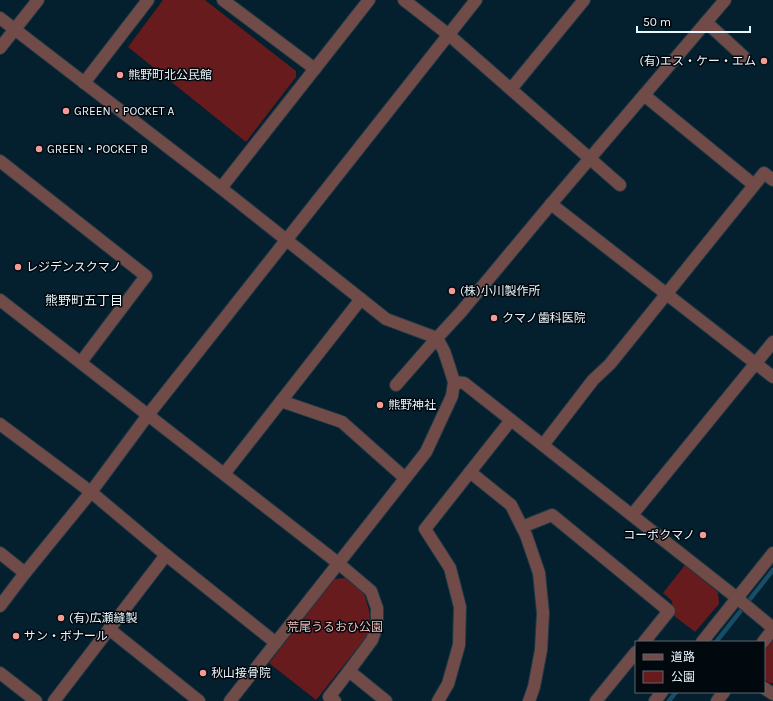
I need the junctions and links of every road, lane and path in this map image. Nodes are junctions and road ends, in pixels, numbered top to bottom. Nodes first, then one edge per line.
1 (38, 0) edge
2 (148, 0) edge
3 (223, 0) edge
4 (369, 0) edge
5 (404, 0) edge
6 (476, 0) edge
7 (584, 0) edge
8 (725, 0) edge
9 (0, 18) edge
10 (706, 22) junction
11 (14, 29) junction
12 (449, 35) junction
13 (0, 48) edge
14 (744, 57) dead end
15 (315, 69) junction
16 (84, 83) junction
17 (511, 89) junction
18 (644, 95) junction
19 (591, 159) junction
20 (0, 161) edge
21 (773, 180) edge
22 (620, 185) dead end
23 (754, 185) junction
24 (221, 188) junction
25 (551, 204) junction
26 (286, 240) junction
27 (666, 294) junction
28 (361, 299) junction
29 (0, 300) edge
30 (437, 338) junction
31 (773, 342) edge
32 (81, 362) junction
33 (756, 363) junction
34 (773, 377) edge
35 (454, 382) junction
36 (396, 385) dead end
37 (281, 401) junction
38 (148, 415) junction
39 (511, 420) junction
40 (0, 424) edge
41 (543, 445) junction
42 (470, 472) junction
43 (224, 474) junction
44 (405, 478) junction
45 (91, 492) junction
46 (632, 515) junction
47 (522, 527) junction
48 (773, 552) edge
49 (0, 553) edge
50 (166, 555) junction
51 (338, 563) junction
52 (26, 573) junction
53 (738, 599) junction
54 (0, 606) edge
55 (109, 629) junction
56 (773, 629) edge
57 (645, 641) edge
58 (703, 641) edge
59 (764, 641) edge
60 (276, 643) junction
61 (635, 653) edge
62 (349, 671) junction
63 (0, 673) edge
64 (661, 693) edge
65 (723, 693) edge
66 (36, 701) edge
67 (54, 701) edge
68 (199, 701) edge
69 (230, 701) edge
70 (335, 701) edge
71 (386, 701) edge
72 (438, 701) edge
73 (529, 701) edge
74 (596, 701) edge
75 (655, 701) edge
76 (717, 701) edge

1 - 11 street
2 - 16 street
3 - 15 street
4 - 15 street
5 - 12 street
6 - 12 street
7 - 17 street
8 - 10 street
9 - 11 street
10 - 14 street
10 - 18 street
11 - 13 street
11 - 16 street
12 - 17 street
12 - 26 street
15 - 24 street
16 - 24 street
17 - 19 street
18 - 19 street
18 - 23 street
19 - 22 street
19 - 25 street
20 - 32 street
21 - 23 street
23 - 27 street
24 - 26 street
25 - 27 street
25 - 30 street
26 - 28 street
26 - 38 street
27 - 33 street
27 - 41 street
28 - 30 street
28 - 37 street
29 - 32 street
30 - 35 street
30 - 36 street
31 - 33 street
32 - 38 street
33 - 34 street
33 - 46 street
35 - 39 street
35 - 44 street
37 - 43 street
37 - 44 street
38 - 43 street
38 - 45 street
39 - 41 street
39 - 42 street
40 - 45 street
41 - 46 street
42 - 47 street
42 - 72 street
43 - 51 street
44 - 51 street
45 - 50 street
45 - 52 street
46 - 53 street
47 - 57 street
47 - 73 street
48 - 53 street
49 - 52 street
50 - 55 street
50 - 60 street
51 - 60 street
51 - 62 street
52 - 54 street
53 - 56 street
53 - 58 street
55 - 67 street
55 - 68 street
56 - 59 street
60 - 69 street
61 - 74 street
62 - 70 street
62 - 71 street
63 - 66 street
64 - 75 street
65 - 76 street

